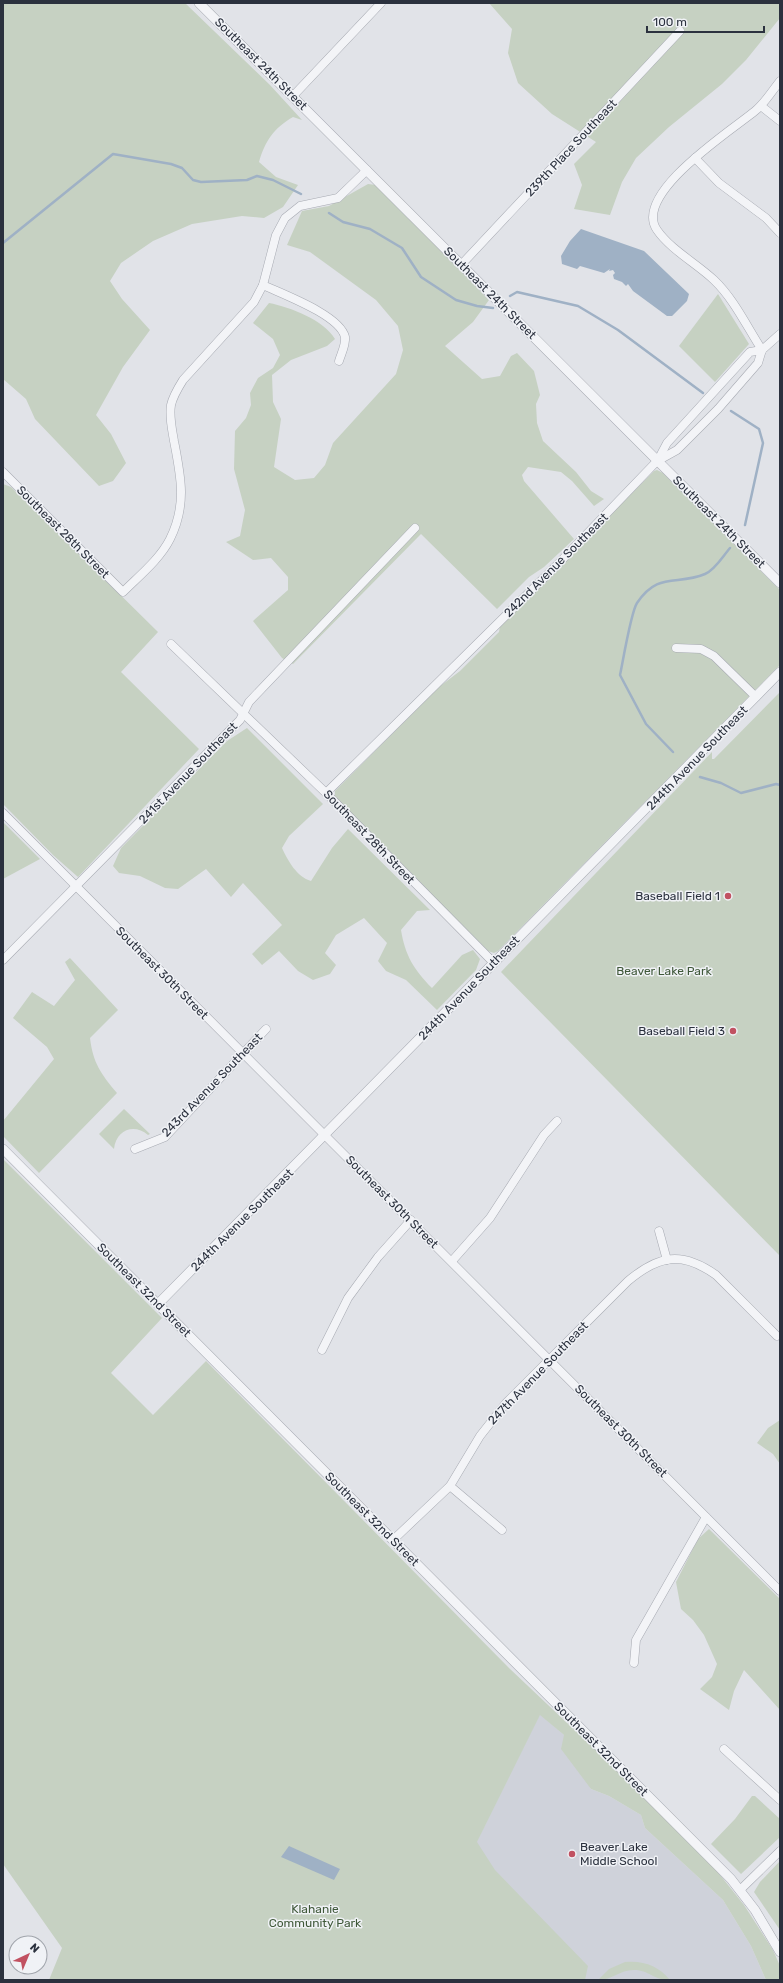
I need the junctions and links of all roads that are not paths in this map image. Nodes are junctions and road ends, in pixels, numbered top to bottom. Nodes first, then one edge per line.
1 (199, 3) edge
2 (381, 3) edge
3 (680, 30) dead end
4 (780, 81) edge
5 (293, 96) junction
6 (761, 106) junction
7 (780, 121) edge
8 (695, 158) junction
9 (367, 170) junction
10 (780, 233) edge
11 (462, 265) junction
12 (263, 284) junction
13 (780, 334) edge
14 (762, 350) junction
15 (339, 361) dead end
16 (658, 460) junction
17 (3, 472) edge
18 (415, 528) dead end
19 (780, 583) edge
20 (171, 644) dead end
21 (676, 648) dead end
22 (780, 672) edge
23 (756, 697) junction
24 (243, 713) junction
25 (326, 793) junction
26 (3, 813) edge
27 (75, 887) junction
28 (3, 960) edge
29 (494, 963) junction
30 (266, 1029) dead end
31 (243, 1053) junction
32 (557, 1121) dead end
33 (326, 1136) junction
34 (3, 1149) edge
35 (135, 1149) dead end
36 (411, 1220) junction
37 (659, 1231) dead end
38 (667, 1260) junction
39 (452, 1261) junction
40 (158, 1304) junction
41 (777, 1336) dead end
42 (322, 1350) dead end
43 (550, 1360) junction
44 (450, 1486) junction
45 (706, 1517) junction
46 (502, 1530) dead end
47 (393, 1540) junction
48 (780, 1591) edge
49 (634, 1663) dead end
50 (724, 1749) dead end
51 (780, 1800) edge
52 (780, 1850) edge
53 (740, 1890) junction
54 (780, 1952) edge

1 - 5 street, Southeast 24th Street
2 - 5 street
3 - 11 street, 239th Place Southeast
4 - 6 street
5 - 9 street, Southeast 24th Street
6 - 7 street
6 - 8 street
8 - 10 street
8 - 14 street
9 - 11 street, Southeast 24th Street
9 - 12 street
11 - 16 street, Southeast 24th Street
12 - 15 street
12 - 17 street, Southeast 28th Street
13 - 14 street, 242nd Avenue Southeast
14 - 16 street, 242nd Avenue Southeast
14 - 16 street, 242nd Avenue Southeast
16 - 19 street, Southeast 24th Street
16 - 25 street, 242nd Avenue Southeast
18 - 24 street, 241st Avenue Southeast
20 - 24 street, Southeast 28th Street
21 - 23 street
22 - 23 street, 244th Avenue Southeast
23 - 29 street, 244th Avenue Southeast
24 - 25 street, Southeast 28th Street
24 - 27 street, 241st Avenue Southeast
25 - 29 street, Southeast 28th Street
26 - 27 street, Southeast 30th Street
27 - 28 street, 241st Avenue Southeast
27 - 31 street, Southeast 30th Street
29 - 33 street, 244th Avenue Southeast
30 - 31 street, 243rd Avenue Southeast
31 - 33 street, Southeast 30th Street
31 - 35 street, 243rd Avenue Southeast
32 - 39 street
33 - 36 street, Southeast 30th Street
33 - 40 street, 244th Avenue Southeast
34 - 40 street, Southeast 32nd Street
36 - 39 street, Southeast 30th Street
36 - 42 street
37 - 38 street
38 - 41 street, 247th Avenue Southeast
38 - 43 street, 247th Avenue Southeast
39 - 43 street, Southeast 30th Street
40 - 47 street, Southeast 32nd Street
43 - 44 street, 247th Avenue Southeast
43 - 45 street, Southeast 30th Street
44 - 46 street
44 - 47 street, 247th Avenue Southeast
45 - 48 street, Southeast 30th Street
45 - 49 street
47 - 53 street, Southeast 32nd Street
50 - 51 street
52 - 53 street
53 - 54 street, Southeast 32nd Street

